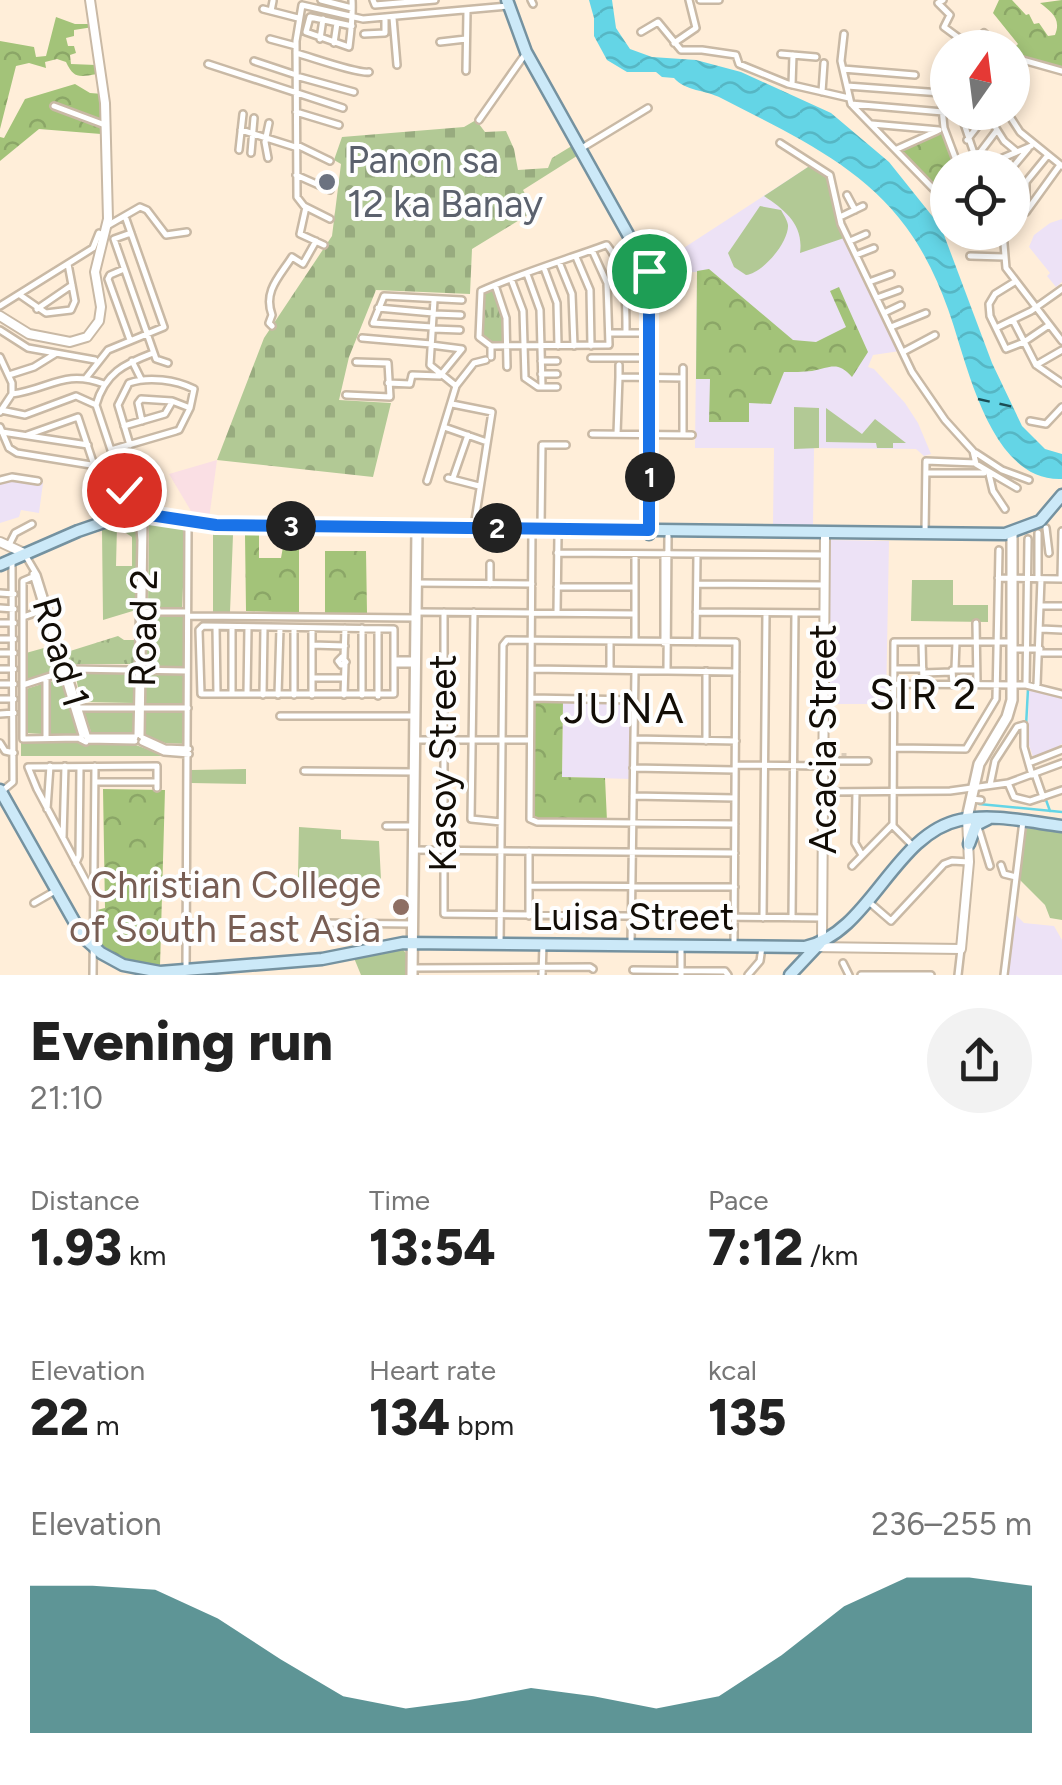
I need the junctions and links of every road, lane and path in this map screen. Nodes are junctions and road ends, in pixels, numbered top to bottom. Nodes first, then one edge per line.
1 (90, 0) edge
2 (321, 0) edge
3 (435, 0) edge
4 (700, 0) edge
5 (719, 0) edge
6 (943, 0) edge
7 (273, 1) edge
8 (335, 2) edge
9 (373, 2) edge
10 (690, 2) edge
11 (508, 3) edge
12 (352, 4) edge
13 (262, 9) dead end
14 (271, 11) junction
15 (467, 11) junction
16 (352, 17) junction
17 (389, 17) junction
18 (299, 18) junction
19 (323, 19) junction
20 (337, 23) junction
21 (352, 26) junction
22 (947, 30) edge
23 (641, 32) dead end
24 (364, 34) dead end
25 (844, 34) dead end
26 (270, 39) dead end
27 (320, 39) junction
28 (467, 40) junction
29 (440, 42) dead end
30 (334, 43) junction
31 (674, 43) junction
32 (296, 50) junction
33 (526, 52) junction
34 (781, 54) dead end
35 (794, 55) junction
36 (816, 58) dead end
37 (254, 61) dead end
38 (824, 63) dead end
39 (208, 64) dead end
40 (1030, 64) edge
41 (397, 65) dead end
42 (843, 69) junction
43 (466, 71) dead end
44 (1062, 71) edge
45 (369, 72) dead end
46 (296, 75) junction
47 (915, 75) dead end
48 (792, 86) junction
49 (847, 86) junction
50 (354, 92) dead end
51 (822, 92) junction
52 (930, 92) edge
53 (296, 95) junction
54 (850, 101) junction
55 (54, 106) dead end
56 (343, 108) dead end
57 (648, 108) dead end
58 (930, 111) edge
59 (296, 112) junction
60 (242, 114) dead end
61 (254, 118) dead end
62 (479, 120) dead end
63 (269, 123) dead end
64 (871, 124) junction
65 (105, 125) junction
66 (339, 125) dead end
67 (930, 128) edge
68 (241, 130) junction
69 (940, 130) edge
70 (965, 130) edge
71 (997, 130) joint
72 (1018, 130) edge
73 (974, 131) edge
74 (253, 134) junction
75 (265, 139) junction
76 (968, 140) junction
77 (780, 143) dead end
78 (296, 145) junction
79 (1032, 145) junction
80 (581, 148) junction
81 (897, 149) junction
82 (239, 150) dead end
83 (972, 150) edge
84 (982, 150) edge
85 (1015, 150) edge
86 (1019, 150) edge
87 (1028, 150) edge
88 (251, 153) dead end
89 (1048, 155) junction
90 (268, 158) dead end
91 (330, 161) dead end
92 (1061, 166) edge
93 (296, 175) junction
94 (1030, 177) edge
95 (930, 183) edge
96 (330, 190) dead end
97 (847, 195) dead end
98 (863, 206) dead end
99 (306, 207) junction
100 (1030, 207) edge
101 (855, 210) junction
102 (840, 217) junction
103 (126, 219) dead end
104 (330, 219) dead end
105 (107, 226) junction
106 (318, 231) dead end
107 (187, 232) dead end
108 (99, 233) dead end
109 (131, 233) junction
110 (866, 234) dead end
111 (315, 240) junction
112 (850, 241) junction
113 (324, 245) dead end
114 (874, 248) dead end
115 (592, 250) junction
116 (1004, 250) edge
117 (642, 254) junction
118 (856, 255) junction
119 (575, 256) junction
120 (970, 256) dead end
121 (1004, 257) junction
122 (558, 262) junction
123 (68, 264) junction
124 (620, 266) junction
125 (544, 268) junction
126 (124, 269) junction
127 (527, 274) junction
128 (891, 274) dead end
129 (511, 279) junction
130 (1016, 281) junction
131 (870, 282) junction
132 (72, 285) junction
133 (495, 286) junction
134 (1062, 288) edge
135 (899, 290) dead end
136 (20, 296) junction
137 (877, 298) junction
138 (434, 300) junction
139 (462, 300) dead end
140 (901, 305) dead end
141 (0, 306) edge
142 (378, 308) junction
143 (1036, 308) junction
144 (37, 309) junction
145 (884, 313) junction
146 (926, 313) dead end
147 (433, 314) junction
148 (461, 315) dead end
149 (0, 316) edge
150 (1013, 320) junction
151 (1049, 325) junction
152 (272, 326) dead end
153 (432, 328) junction
154 (891, 328) junction
155 (996, 328) junction
156 (0, 330) edge
157 (460, 330) dead end
158 (626, 333) junction
159 (652, 333) junction
160 (147, 334) junction
161 (610, 334) junction
162 (935, 335) dead end
163 (362, 338) dead end
164 (130, 340) junction
165 (1062, 341) edge
166 (1024, 342) junction
167 (431, 344) junction
168 (491, 346) junction
169 (507, 346) junction
170 (525, 346) junction
171 (541, 346) junction
172 (558, 346) junction
173 (574, 346) junction
174 (592, 346) junction
175 (28, 348) junction
176 (1062, 350) edge
177 (903, 352) junction
178 (153, 353) junction
179 (20, 354) dead end
180 (55, 354) junction
181 (0, 357) edge
182 (591, 358) dead end
183 (651, 358) junction
184 (96, 360) junction
185 (132, 361) junction
186 (541, 361) junction
187 (557, 361) dead end
188 (356, 362) dead end
189 (168, 363) dead end
190 (619, 365) dead end
191 (1036, 365) junction
192 (507, 367) dead end
193 (683, 368) dead end
194 (542, 374) junction
195 (557, 374) dead end
196 (441, 375) junction
197 (9, 376) junction
198 (86, 378) junction
199 (619, 378) junction
200 (651, 378) junction
201 (683, 378) junction
202 (141, 380) junction
203 (388, 383) junction
204 (1062, 383) edge
205 (104, 384) junction
206 (456, 386) junction
207 (542, 387) junction
208 (557, 387) dead end
209 (12, 394) junction
210 (346, 395) dead end
211 (172, 401) junction
212 (452, 404) junction
213 (96, 405) junction
214 (1062, 407) edge
215 (190, 408) junction
216 (0, 410) edge
217 (142, 421) junction
218 (1030, 421) dead end
219 (124, 426) junction
220 (446, 428) junction
221 (1, 429) edge
222 (592, 434) dead end
223 (618, 434) junction
224 (650, 434) junction
225 (468, 435) junction
226 (683, 435) junction
227 (692, 435) dead end
228 (27, 436) junction
229 (487, 442) junction
230 (88, 445) junction
231 (130, 445) junction
232 (566, 445) dead end
233 (981, 446) dead end
234 (974, 452) junction
235 (113, 457) junction
236 (976, 462) junction
237 (94, 465) junction
238 (1002, 470) junction
239 (926, 472) junction
240 (988, 473) junction
241 (997, 478) junction
242 (0, 480) edge
243 (38, 480) dead end
244 (1029, 480) dead end
245 (427, 481) dead end
246 (480, 486) junction
247 (1017, 488) dead end
248 (102, 493) dead end
249 (1062, 495) edge
250 (1062, 506) edge
251 (1005, 509) dead end
252 (144, 515) junction
253 (119, 520) junction
254 (32, 524) dead end
255 (188, 526) junction
256 (276, 528) junction
257 (1046, 528) dead end
258 (417, 530) junction
259 (473, 530) junction
260 (535, 531) junction
261 (558, 532) junction
262 (1062, 532) edge
263 (649, 533) junction
264 (925, 533) junction
265 (749, 534) junction
266 (770, 534) junction
267 (1038, 534) dead end
268 (1012, 535) junction
269 (666, 536) junction
270 (825, 537) junction
271 (1028, 539) dead end
272 (4, 544) edge
273 (998, 550) dead end
274 (558, 553) junction
275 (1038, 553) junction
276 (1049, 553) junction
277 (1060, 553) edge
278 (636, 554) junction
279 (666, 554) junction
280 (697, 554) junction
281 (825, 555) junction
282 (26, 556) junction
283 (490, 564) dead end
284 (4, 566) edge
285 (34, 574) junction
286 (998, 578) junction
287 (1013, 578) junction
288 (1028, 578) junction
289 (1040, 578) junction
290 (1061, 579) edge
291 (416, 583) junction
292 (490, 584) junction
293 (532, 584) junction
294 (697, 584) junction
295 (824, 585) junction
296 (557, 586) junction
297 (635, 587) junction
298 (0, 593) edge
299 (14, 594) junction
300 (1042, 606) junction
301 (1062, 606) edge
302 (0, 608) edge
303 (14, 609) junction
304 (45, 610) junction
305 (997, 611) junction
306 (1013, 611) junction
307 (141, 612) junction
308 (444, 612) junction
309 (474, 612) junction
310 (696, 612) junction
311 (766, 612) junction
312 (532, 613) junction
313 (556, 613) junction
314 (795, 613) junction
315 (824, 613) junction
316 (187, 614) junction
317 (635, 614) junction
318 (416, 615) junction
319 (23, 616) junction
320 (0, 623) edge
321 (14, 623) junction
322 (976, 623) dead end
323 (216, 626) junction
324 (232, 627) junction
325 (248, 627) junction
326 (264, 627) junction
327 (280, 627) junction
328 (294, 627) junction
329 (312, 628) junction
330 (345, 628) junction
331 (362, 628) junction
332 (378, 628) junction
333 (1041, 630) junction
334 (1062, 630) edge
335 (0, 638) edge
336 (14, 638) junction
337 (532, 640) junction
338 (610, 641) junction
339 (634, 641) junction
340 (666, 641) junction
341 (696, 642) junction
342 (922, 642) junction
343 (956, 642) junction
344 (976, 642) junction
345 (997, 642) junction
346 (312, 645) junction
347 (1013, 645) junction
348 (345, 646) junction
349 (1026, 649) junction
350 (1040, 651) junction
351 (0, 653) edge
352 (14, 653) junction
353 (1062, 653) edge
354 (394, 662) junction
355 (410, 662) junction
356 (0, 669) edge
357 (14, 669) junction
358 (531, 669) junction
359 (894, 669) junction
360 (140, 670) junction
361 (610, 670) junction
362 (635, 670) junction
363 (976, 670) junction
364 (188, 671) junction
365 (665, 671) junction
366 (923, 671) junction
367 (953, 671) junction
368 (65, 672) junction
369 (706, 672) junction
370 (736, 672) junction
371 (46, 678) junction
372 (312, 678) junction
373 (344, 678) junction
374 (0, 684) edge
375 (14, 684) junction
376 (894, 684) junction
377 (923, 684) junction
378 (953, 684) junction
379 (976, 684) junction
380 (23, 685) junction
381 (996, 685) junction
382 (1012, 685) junction
383 (1026, 685) junction
384 (1036, 686) junction
385 (1062, 693) edge
386 (216, 694) junction
387 (232, 694) junction
388 (247, 694) junction
389 (263, 694) junction
390 (278, 695) junction
391 (294, 695) junction
392 (312, 695) junction
393 (344, 696) junction
394 (362, 696) junction
395 (378, 696) junction
396 (14, 698) junction
397 (531, 698) junction
398 (0, 699) edge
399 (634, 700) junction
400 (76, 708) junction
401 (140, 708) junction
402 (188, 708) junction
403 (0, 714) edge
404 (14, 714) junction
405 (280, 716) dead end
406 (414, 716) junction
407 (85, 737) junction
408 (46, 738) junction
409 (139, 738) junction
410 (634, 739) junction
411 (414, 740) junction
412 (444, 740) junction
413 (473, 740) junction
414 (502, 740) junction
415 (530, 740) junction
416 (706, 740) junction
417 (736, 741) junction
418 (0, 744) edge
419 (895, 748) junction
420 (1062, 750) edge
421 (188, 752) junction
422 (14, 754) junction
423 (867, 760) dead end
424 (1029, 763) junction
425 (822, 764) junction
426 (1062, 764) edge
427 (50, 766) junction
428 (65, 766) junction
429 (80, 766) junction
430 (96, 766) junction
431 (764, 766) junction
432 (794, 766) junction
433 (633, 768) junction
434 (736, 768) junction
435 (304, 771) dead end
436 (414, 772) junction
437 (1034, 774) junction
438 (96, 782) junction
439 (1008, 783) junction
440 (990, 786) junction
441 (974, 788) junction
442 (1, 791) edge
443 (1059, 791) edge
444 (822, 792) junction
445 (856, 792) junction
446 (894, 793) junction
447 (633, 796) junction
448 (1043, 797) junction
449 (736, 798) junction
450 (1062, 800) edge
451 (47, 809) junction
452 (976, 818) junction
453 (501, 822) junction
454 (1023, 822) junction
455 (632, 824) junction
456 (735, 824) junction
457 (893, 824) junction
458 (386, 826) dead end
459 (413, 826) junction
460 (1062, 826) edge
461 (62, 838) junction
462 (969, 844) joint
463 (915, 848) junction
464 (413, 850) junction
465 (443, 850) junction
466 (500, 851) junction
467 (530, 851) junction
468 (632, 852) junction
469 (735, 853) junction
470 (862, 855) junction
471 (969, 862) junction
472 (76, 863) junction
473 (1001, 865) dead end
474 (852, 866) dead end
475 (990, 866) dead end
476 (1016, 877) junction
477 (529, 886) junction
478 (632, 886) junction
479 (735, 887) junction
480 (56, 891) junction
481 (96, 898) junction
482 (867, 900) junction
483 (34, 903) dead end
484 (444, 914) joint
485 (500, 916) junction
486 (529, 916) junction
487 (632, 917) junction
488 (734, 918) junction
489 (763, 918) junction
490 (792, 918) junction
491 (822, 918) junction
492 (320, 923) dead end
493 (412, 924) junction
494 (835, 934) junction
495 (500, 944) junction
496 (543, 944) junction
497 (408, 945) junction
498 (631, 946) junction
499 (681, 946) junction
500 (816, 946) junction
501 (94, 947) junction
502 (734, 947) junction
503 (762, 947) junction
504 (838, 948) junction
505 (962, 949) junction
506 (843, 963) dead end
507 (588, 969) dead end
508 (633, 970) dead end
509 (136, 972) edge
510 (199, 972) edge
511 (411, 972) edge
512 (542, 972) edge
513 (681, 973) edge
514 (726, 973) edge
515 (93, 975) edge
516 (748, 975) edge
517 (790, 975) edge
518 (797, 975) edge
519 (850, 975) edge
520 (861, 975) edge
521 (931, 975) edge
522 (958, 975) edge
523 (1004, 975) edge

1 - 65 street
2 - 8 street
3 - 9 street
4 - 5 street
4 - 10 street
6 - 22 street
7 - 14 street
8 - 12 street
10 - 31 street
11 - 15 street
11 - 33 main road
12 - 16 street
13 - 14 street
14 - 18 street
15 - 17 street
15 - 28 street
16 - 17 street
16 - 18 street
16 - 21 street
17 - 24 street
17 - 41 street
18 - 32 street
19 - 20 street
19 - 27 street
19 - 27 street
20 - 21 street
20 - 30 street
21 - 30 street
23 - 31 street
25 - 42 street
26 - 32 street
27 - 30 street
28 - 29 street
28 - 43 street
31 - 48 street
32 - 45 street
32 - 46 street
33 - 62 street
33 - 80 main road
34 - 35 street
35 - 36 street
35 - 48 street
37 - 46 street
38 - 51 street
39 - 53 street
40 - 44 street
42 - 47 street
42 - 49 street
46 - 50 street
46 - 53 street
48 - 51 street
49 - 52 street
49 - 54 street
51 - 54 street
53 - 56 street
53 - 59 street
54 - 58 street
54 - 64 street
55 - 65 street
57 - 80 street
59 - 66 street
59 - 78 street
60 - 68 street
61 - 74 street
63 - 75 street
64 - 67 street
64 - 81 street
65 - 105 street
68 - 74 street
68 - 82 street
69 - 81 street
70 - 76 street
71 - 84 street
71 - 85 street
72 - 79 street
73 - 76 street
74 - 75 street
74 - 88 street
75 - 78 street
75 - 90 street
76 - 83 street
77 - 102 street
78 - 91 street
78 - 93 street
79 - 86 street
79 - 87 street
79 - 89 street
80 - 117 main road
81 - 95 street
89 - 92 street
89 - 94 street
92 - 100 street
93 - 96 street
93 - 99 street
97 - 101 street
98 - 101 street
99 - 104 street
99 - 111 street
101 - 102 street
102 - 112 street
103 - 109 street
105 - 107 street
105 - 149 street
106 - 111 street
108 - 123 street
109 - 126 street
109 - 160 street
110 - 112 street
111 - 113 street
111 - 152 street
112 - 118 street
114 - 118 street
115 - 119 street
115 - 124 street
115 - 161 street
116 - 121 street
117 - 124 street
117 - 159 main road
118 - 131 street
119 - 122 street
119 - 174 street
120 - 121 street
121 - 130 street
122 - 125 street
122 - 173 street
123 - 132 street
123 - 136 street
124 - 158 street
125 - 127 street
125 - 172 street
126 - 160 street
126 - 164 street
127 - 129 street
127 - 171 street
128 - 131 street
129 - 133 street
129 - 170 street
130 - 143 street
130 - 155 street
131 - 137 street
132 - 144 street
132 - 144 street
133 - 168 street
133 - 169 street
134 - 143 street
135 - 137 street
136 - 141 street
136 - 144 street
137 - 145 street
138 - 139 street
138 - 142 street
138 - 147 street
140 - 145 street
142 - 147 street
142 - 153 street
143 - 150 street
143 - 151 street
145 - 154 street
146 - 154 street
147 - 148 street
147 - 153 street
150 - 155 street
150 - 166 street
151 - 165 street
151 - 166 street
153 - 157 street
153 - 167 street
154 - 177 street
155 - 166 street
156 - 175 street
158 - 159 street
158 - 161 street
159 - 183 main road
160 - 164 street
160 - 178 street
161 - 174 street
162 - 177 street
163 - 167 street
164 - 184 street
166 - 191 street
167 - 196 street
167 - 196 street
168 - 169 street
168 - 206 street
169 - 170 street
169 - 192 street
170 - 171 street
170 - 207 street
171 - 172 street
171 - 186 street
172 - 173 street
173 - 174 street
175 - 179 street
175 - 180 street
176 - 191 street
177 - 234 street
178 - 185 street
178 - 189 street
180 - 184 street
180 - 197 street
181 - 197 street
182 - 183 street
183 - 200 main road
184 - 198 street
185 - 202 street
185 - 205 street
186 - 187 street
186 - 194 street
188 - 203 street
190 - 199 street
191 - 204 street
193 - 201 street
194 - 195 street
194 - 207 street
196 - 203 street
196 - 206 street
197 - 209 street
198 - 205 street
198 - 209 street
199 - 200 street
199 - 223 street
200 - 201 street
200 - 224 main road
201 - 226 street
202 - 215 street
202 - 219 street
203 - 210 street
205 - 213 street
206 - 212 street
207 - 208 street
209 - 216 street
211 - 215 street
211 - 217 street
211 - 217 street
212 - 220 street
212 - 229 street
213 - 216 street
213 - 235 street
214 - 218 street
215 - 231 street
217 - 219 street
219 - 231 street
220 - 225 street
220 - 245 street
221 - 228 street
221 - 237 street
222 - 223 street
223 - 224 street
224 - 226 street
224 - 263 main road
225 - 229 street
225 - 246 street
226 - 227 street
228 - 230 street
228 - 230 street
229 - 246 street
230 - 237 street
231 - 235 street
232 - 260 street
233 - 234 street
234 - 236 street
234 - 238 street
235 - 237 street
235 - 252 street
236 - 239 street
236 - 240 street
238 - 241 street
238 - 244 street
239 - 240 street
239 - 264 street
240 - 241 street
240 - 251 street
241 - 247 street
242 - 243 street
246 - 259 street
248 - 253 street
249 - 268 main road
250 - 268 main road
252 - 253 main road
252 - 255 main road
252 - 256 main road
252 - 307 street, Road 2
253 - 282 main road
254 - 272 street
255 - 256 main road
255 - 316 street
256 - 258 main road
257 - 276 street
258 - 259 main road
258 - 291 main road
259 - 260 main road
260 - 261 main road
260 - 293 street
261 - 263 main road
261 - 274 street
262 - 277 street
263 - 265 main road
263 - 269 main road
264 - 266 main road
264 - 268 main road
265 - 266 main road
265 - 269 main road
266 - 270 main road
267 - 275 street
268 - 270 main road
268 - 287 main road
269 - 279 street
270 - 281 street, Acacia Street
271 - 288 street
272 - 282 street
273 - 286 street
274 - 278 street
274 - 296 street
275 - 276 street
275 - 289 street
276 - 277 street
277 - 290 street
278 - 279 street
278 - 297 street
279 - 280 street
279 - 340 street
280 - 281 street
280 - 294 street
281 - 295 street, Acacia Street
282 - 284 main road
282 - 285 street, Road 1
283 - 292 street
284 - 299 street
285 - 304 street, Road 1
285 - 319 street
286 - 287 street
286 - 305 street
287 - 288 street
287 - 306 main road
288 - 289 street
288 - 349 street
289 - 290 street
289 - 300 street
291 - 292 street
291 - 318 main road
292 - 293 street
293 - 312 street
294 - 295 street
294 - 310 street
295 - 315 street, Acacia Street
296 - 297 street
296 - 313 street
297 - 317 street
298 - 299 street
299 - 303 street
300 - 301 street
300 - 333 street
302 - 303 street
303 - 321 street
304 - 319 street
304 - 368 street, Road 1
305 - 306 street
305 - 345 street
306 - 347 main road
307 - 316 street
307 - 360 street, Road 2
308 - 309 street
308 - 318 street
308 - 412 street, Kasoy Street
309 - 312 street
309 - 413 street
310 - 311 street
310 - 341 street
311 - 314 street
311 - 431 street
312 - 313 street
312 - 337 street
313 - 317 street
314 - 315 street
314 - 432 street
315 - 425 street, Acacia Street
316 - 318 street
316 - 364 street
317 - 339 street
318 - 355 main road
319 - 380 street
320 - 321 street
321 - 336 street
322 - 344 street
323 - 324 street
323 - 386 street
323 - 386 street
324 - 325 street
324 - 387 street
325 - 326 street
325 - 388 street
326 - 327 street
326 - 389 street
327 - 328 street
327 - 390 street
328 - 329 street
328 - 391 street
329 - 330 street
329 - 346 street
330 - 331 street
330 - 348 street
331 - 332 street
331 - 394 street
332 - 354 street
332 - 395 street
333 - 334 street
333 - 350 street
335 - 336 street
336 - 352 street
337 - 338 street
337 - 358 street
337 - 414 street
338 - 339 street
338 - 361 street
339 - 340 street
340 - 341 street
340 - 365 street
341 - 370 street
342 - 343 street
342 - 359 street
342 - 366 street
343 - 344 street
343 - 367 street
344 - 345 street
344 - 363 street
345 - 347 street
345 - 381 street
346 - 348 street
346 - 372 street
347 - 349 street
347 - 382 main road
348 - 373 street
349 - 350 street
349 - 383 street
350 - 353 street
350 - 384 street
351 - 352 street
352 - 357 street
354 - 355 street
354 - 395 street
355 - 406 main road
356 - 357 street
357 - 375 street
358 - 361 street
358 - 397 street
359 - 366 street
359 - 376 street
360 - 364 street
360 - 368 street
360 - 401 street, Road 2
361 - 362 street
362 - 365 street
362 - 399 street
363 - 367 street
363 - 379 street
364 - 402 street
365 - 369 street
366 - 367 street
366 - 377 street
367 - 378 street
368 - 371 street
368 - 400 street, Road 1
369 - 370 street
369 - 416 street
370 - 417 street
371 - 380 street
371 - 408 street
372 - 373 street
372 - 392 street
373 - 393 street
374 - 375 street
375 - 396 street
376 - 377 street
376 - 419 street
377 - 378 street
378 - 379 street
379 - 381 street
380 - 408 street
381 - 382 street
381 - 419 street
382 - 383 street
382 - 441 main road
383 - 384 street
384 - 385 street
386 - 387 street
387 - 388 street
388 - 389 street
389 - 390 street
390 - 391 street
391 - 392 street
392 - 393 street
393 - 394 street
394 - 395 street
396 - 398 street
396 - 404 street
397 - 399 street
397 - 415 street
399 - 410 street
400 - 401 street
400 - 407 street, Road 1
401 - 402 street
401 - 409 street, Road 2
402 - 421 street
403 - 404 street
404 - 422 street
405 - 406 street
406 - 411 main road
407 - 408 street
407 - 409 street
409 - 421 street
410 - 416 street
410 - 433 street
411 - 412 street
411 - 436 main road
412 - 413 street
412 - 465 street, Kasoy Street
413 - 414 street
413 - 453 street
414 - 415 street
414 - 453 street
415 - 455 street
416 - 417 street
417 - 434 street
418 - 422 street
419 - 446 street
420 - 424 street
421 - 510 street
422 - 442 street
423 - 425 street
424 - 437 street
424 - 440 street
425 - 432 street
425 - 444 street, Acacia Street
426 - 437 street
427 - 428 street
427 - 451 street
427 - 451 street
428 - 429 street
428 - 461 street
429 - 430 street
429 - 472 street
430 - 438 street
430 - 438 street
431 - 432 street
431 - 434 street
431 - 489 street
432 - 490 street
433 - 434 street
433 - 447 street
434 - 449 street
435 - 436 street
436 - 459 main road
437 - 439 street
437 - 448 street
438 - 481 street
439 - 440 street
439 - 448 street
440 - 441 street
441 - 446 street
441 - 452 main road
442 - 480 main road
443 - 448 street
443 - 450 street
444 - 445 street
444 - 491 street, Acacia Street
445 - 446 street
445 - 470 street
446 - 457 street
447 - 449 street
447 - 455 street
449 - 456 street
451 - 461 street
452 - 454 main road
452 - 462 main road
452 - 463 main road
452 - 475 street
453 - 466 street
454 - 460 main road
454 - 476 street
455 - 456 street
455 - 468 street
456 - 469 street
457 - 463 street
457 - 470 street
458 - 459 street
459 - 464 main road
461 - 472 street
462 - 471 street
463 - 482 main road
464 - 465 street
464 - 493 main road
465 - 466 street
465 - 484 street, Kasoy Street
466 - 467 street
466 - 485 street
467 - 468 street
467 - 477 street
468 - 469 street
468 - 478 street
469 - 479 street
470 - 474 street
471 - 482 street
471 - 505 street
472 - 481 street
473 - 476 street
476 - 523 street
477 - 478 street
477 - 486 street
478 - 479 street
478 - 487 street
479 - 488 street
480 - 483 street
480 - 501 main road
481 - 501 street
482 - 494 main road
484 - 485 street, Luisa Street
485 - 486 street, Luisa Street
485 - 495 street
486 - 487 street, Luisa Street
487 - 488 street, Luisa Street
487 - 498 street
488 - 489 street, Luisa Street
488 - 502 street
489 - 490 street, Luisa Street
490 - 491 street, Luisa Street
491 - 500 street, Acacia Street
492 - 493 street
493 - 497 main road
494 - 500 main road
494 - 504 main road
495 - 496 main road
495 - 497 main road
496 - 498 main road
496 - 512 street
497 - 510 main road
497 - 511 main road
498 - 499 main road
499 - 502 main road
499 - 513 street
500 - 503 main road
500 - 504 street
500 - 517 main road
500 - 518 main road
501 - 509 main road
501 - 515 street
502 - 503 main road
503 - 516 street
504 - 505 street
505 - 522 street
506 - 519 street
507 - 512 street
508 - 513 street
509 - 510 main road
511 - 512 street
513 - 514 street
520 - 521 street

